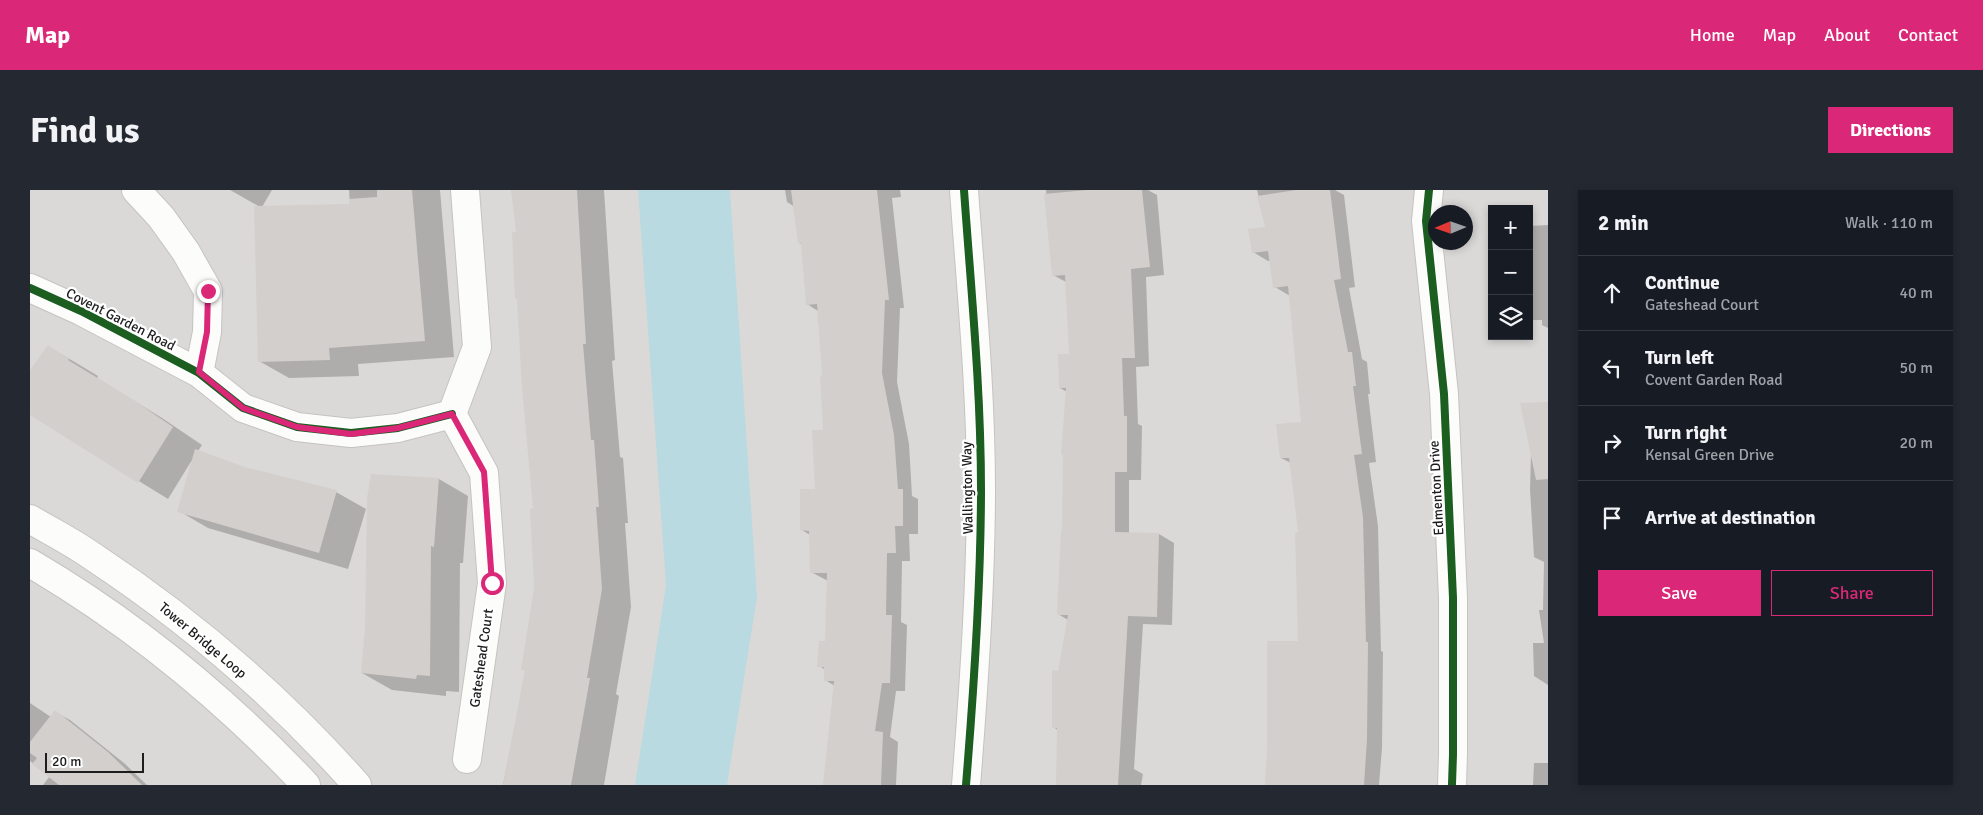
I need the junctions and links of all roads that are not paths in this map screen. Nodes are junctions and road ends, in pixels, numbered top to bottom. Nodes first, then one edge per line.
1 (136, 190) edge
2 (464, 190) edge
3 (964, 190) edge
4 (1429, 190) edge
5 (30, 288) edge
6 (199, 372) junction
7 (452, 414) junction
8 (30, 518) edge
9 (30, 563) edge
10 (467, 759) dead end
11 (306, 785) edge
12 (358, 785) edge
13 (966, 785) edge
14 (1452, 785) edge

1 - 6 street
2 - 7 street
3 - 13 street, Wallington Way
4 - 14 street, Edmenton Drive
5 - 6 street, Covent Garden Road
6 - 7 street, Covent Garden Road
7 - 10 street, Gateshead Court
8 - 12 street, Tower Bridge Loop
9 - 11 street

